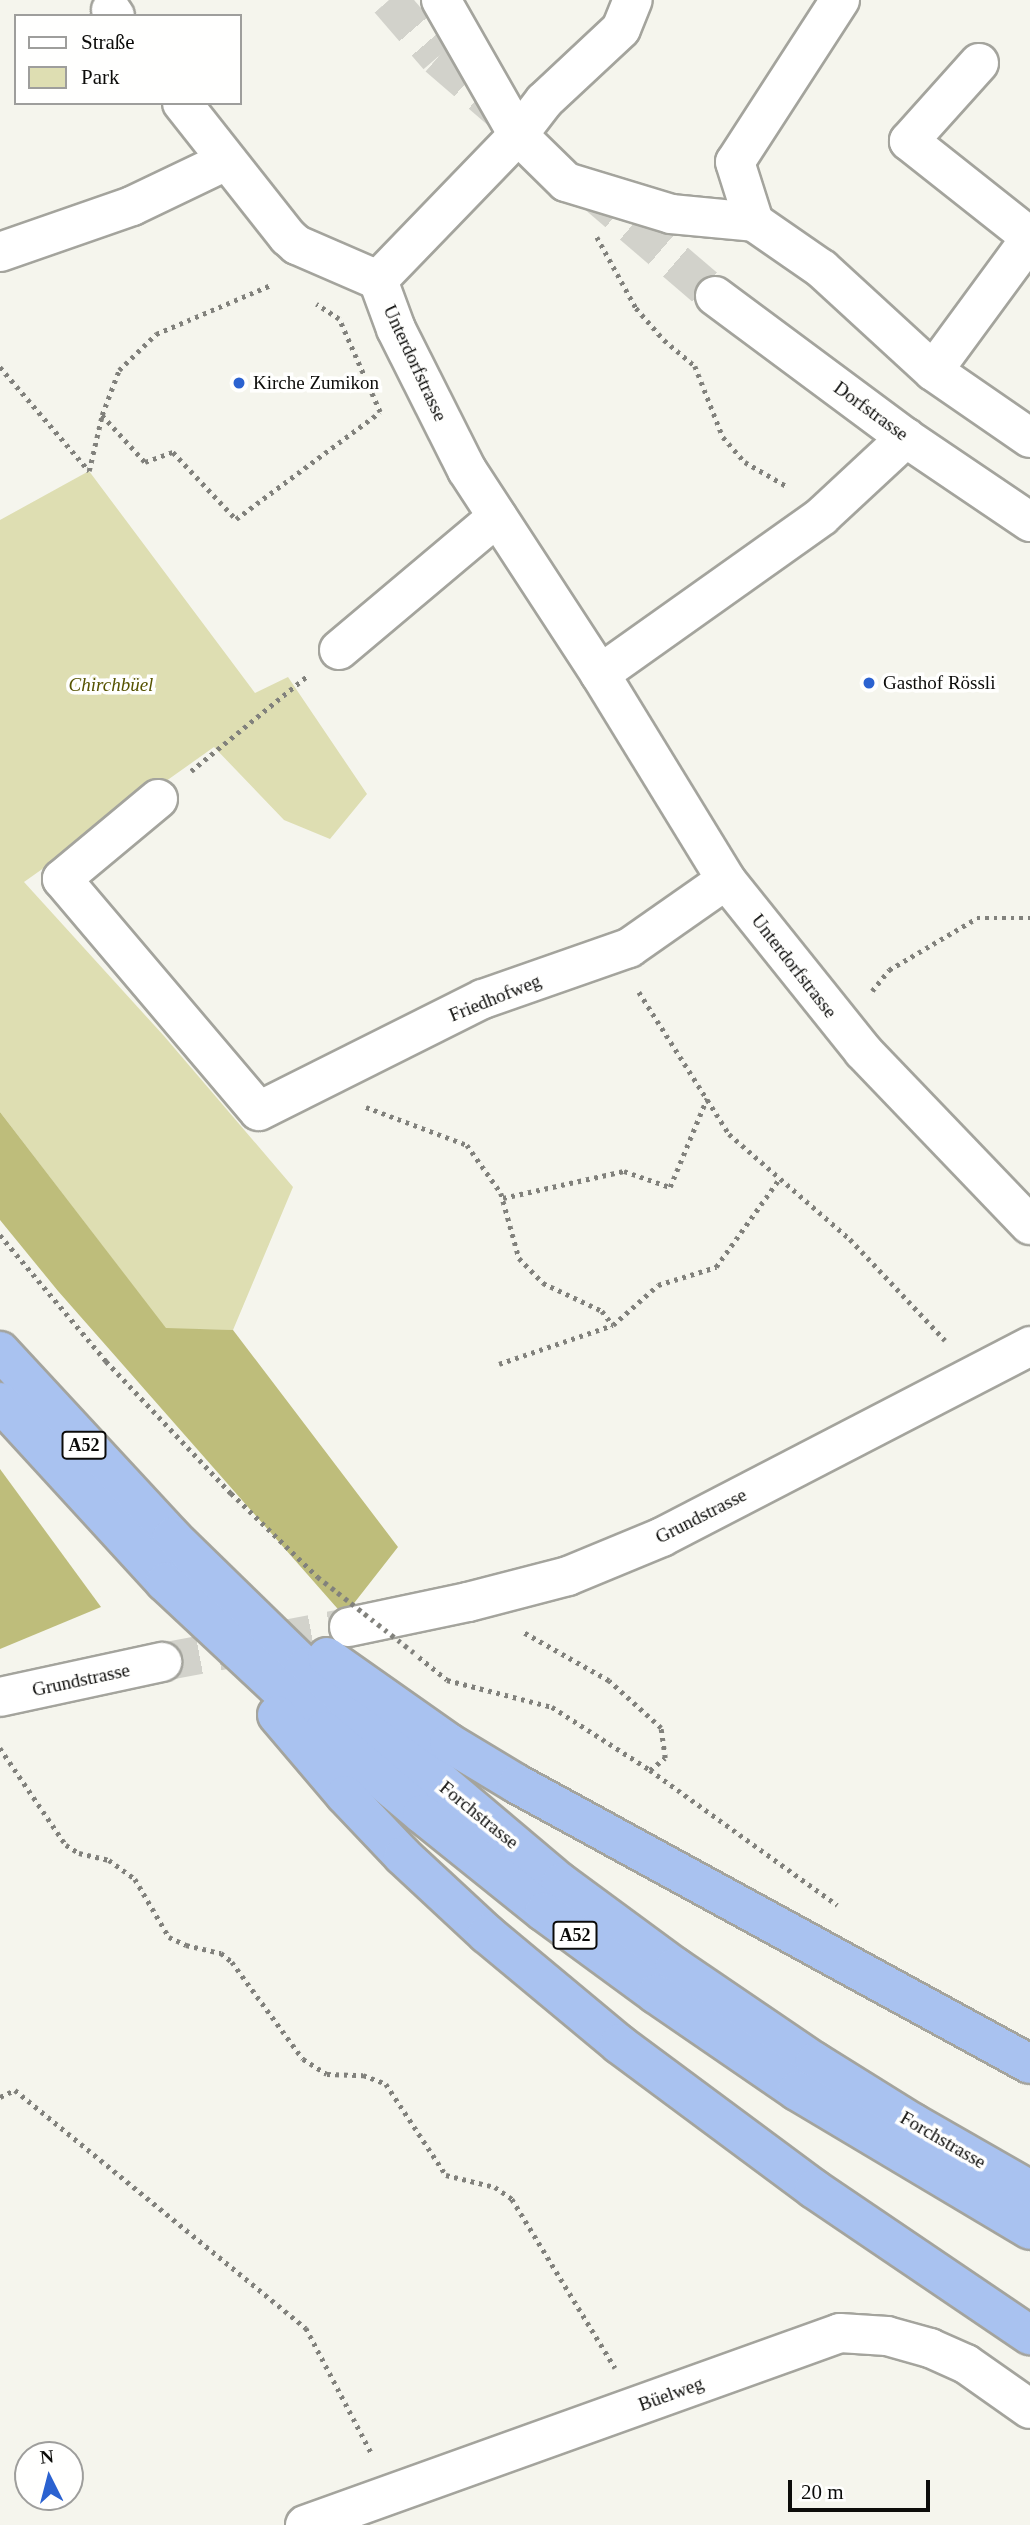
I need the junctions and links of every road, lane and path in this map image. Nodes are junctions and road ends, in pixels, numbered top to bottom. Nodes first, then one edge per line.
1 (441, 0) edge
2 (633, 0) edge
3 (840, 0) edge
4 (979, 63) dead end
5 (184, 105) edge
6 (519, 135) junction
7 (226, 161) junction
8 (565, 181) junction
9 (754, 222) junction
10 (1030, 238) edge
11 (0, 252) edge
12 (328, 257) junction
13 (378, 280) junction
14 (715, 296) tunnel mouth
15 (339, 319) dead end
16 (0, 367) edge
17 (933, 371) junction
18 (102, 415) junction
19 (906, 438) junction
20 (1030, 438) edge
21 (790, 488) dead end
22 (496, 517) junction
23 (1030, 522) edge
24 (339, 650) joint
25 (600, 674) junction
26 (158, 799) joint
27 (726, 880) junction
28 (1030, 918) edge
29 (637, 988) dead end
30 (843, 1027) junction
31 (384, 1047) junction
32 (707, 1098) junction
33 (780, 1178) junction
34 (503, 1198) junction
35 (1030, 1225) edge
36 (0, 1235) edge
37 (613, 1325) junction
38 (1030, 1346) edge
39 (0, 1351) edge
40 (499, 1364) dead end
41 (977, 1374) junction
42 (0, 1402) edge
43 (172, 1537) junction
44 (165, 1582) junction
45 (468, 1602) junction
46 (349, 1627) tunnel mouth
47 (162, 1662) tunnel mouth
48 (0, 1697) edge
49 (0, 1748) edge
50 (650, 1770) junction
51 (840, 1907) dead end
52 (1030, 2064) edge
53 (0, 2097) edge
54 (1030, 2190) edge
55 (1030, 2230) edge
56 (1030, 2335) edge
57 (638, 2406) junction
58 (1030, 2409) edge
59 (394, 2495) junction
60 (305, 2525) edge

1 - 6 street
2 - 6 street
3 - 9 street
4 - 10 street
5 - 7 street, Unterdorfstrasse
6 - 8 street
6 - 13 street
7 - 11 street
7 - 12 street, Unterdorfstrasse
8 - 9 street
8 - 21 path
9 - 17 street
10 - 17 street
12 - 13 street, Unterdorfstrasse
12 - 18 path
13 - 22 street, Unterdorfstrasse
14 - 19 street, Dorfstrasse
15 - 18 path
16 - 18 path
17 - 20 street
19 - 23 street, Dorfstrasse
19 - 25 street
22 - 24 street
22 - 25 street, Unterdorfstrasse
24 - 26 path
25 - 27 street, Unterdorfstrasse
26 - 31 street, Friedhofweg
27 - 30 street, Unterdorfstrasse
27 - 31 street, Friedhofweg
28 - 30 path
29 - 32 path
30 - 35 street, Unterdorfstrasse
31 - 34 path
32 - 33 path
32 - 34 path
33 - 37 path
33 - 41 path
34 - 37 path
36 - 50 path, bridge
37 - 40 path
38 - 41 street, Grundstrasse
39 - 43 highway, Forchstrasse / A52
41 - 45 street, Grundstrasse
42 - 44 highway, Forchstrasse / A52
43 - 52 highway
43 - 54 highway, Forchstrasse / A52
44 - 55 highway, Forchstrasse / A52
44 - 56 highway
45 - 46 street, Grundstrasse
45 - 50 path
47 - 48 street, Grundstrasse
49 - 57 path
50 - 51 path
53 - 59 path
57 - 58 street, Büelweg
57 - 59 street, Büelweg
59 - 60 street, Büelweg

